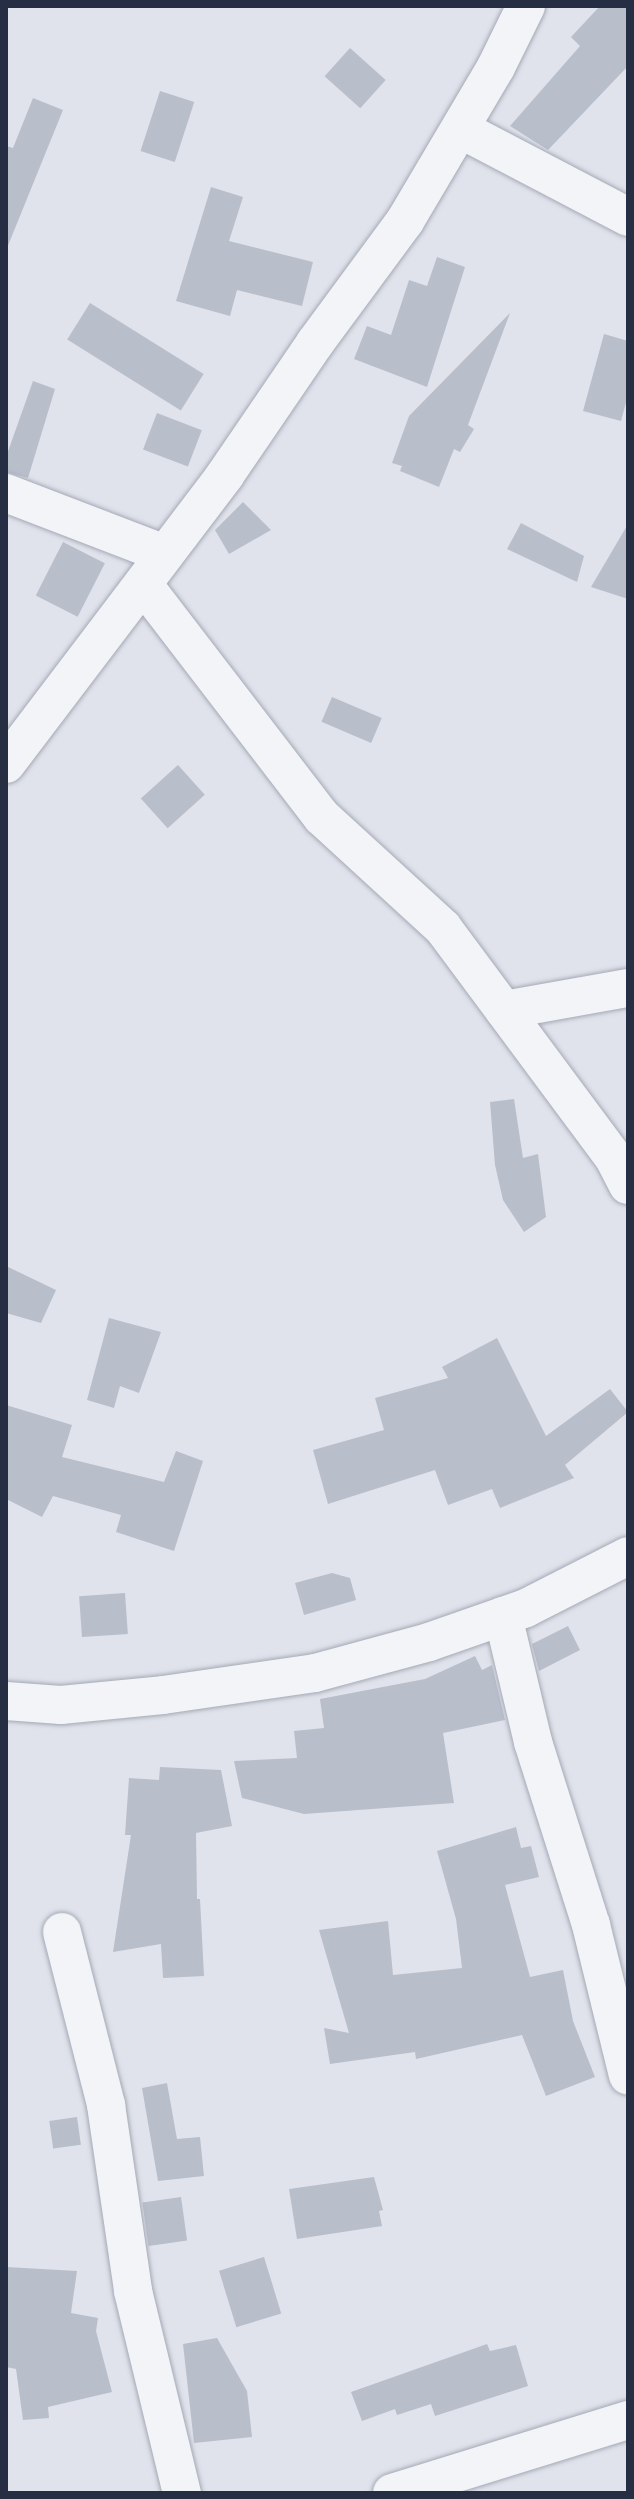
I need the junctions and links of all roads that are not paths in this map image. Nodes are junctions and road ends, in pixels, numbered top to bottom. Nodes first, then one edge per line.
1 (526, 6) edge
2 (460, 129) junction
3 (628, 217) edge
4 (6, 493) edge
5 (154, 569) junction
6 (6, 764) edge
7 (628, 988) edge
8 (504, 1010) junction
9 (628, 1185) edge
10 (628, 1556) edge
11 (503, 1616) junction
12 (6, 1701) edge
13 (62, 1932) dead end
14 (628, 2076) edge
15 (628, 2420) edge
16 (182, 2493) edge
17 (392, 2493) edge

1 - 2 street
2 - 3 street
2 - 5 street
4 - 5 street
5 - 6 street
5 - 8 street
7 - 8 street
8 - 9 street
10 - 11 street
11 - 12 street
11 - 14 street
13 - 16 street
15 - 17 street

